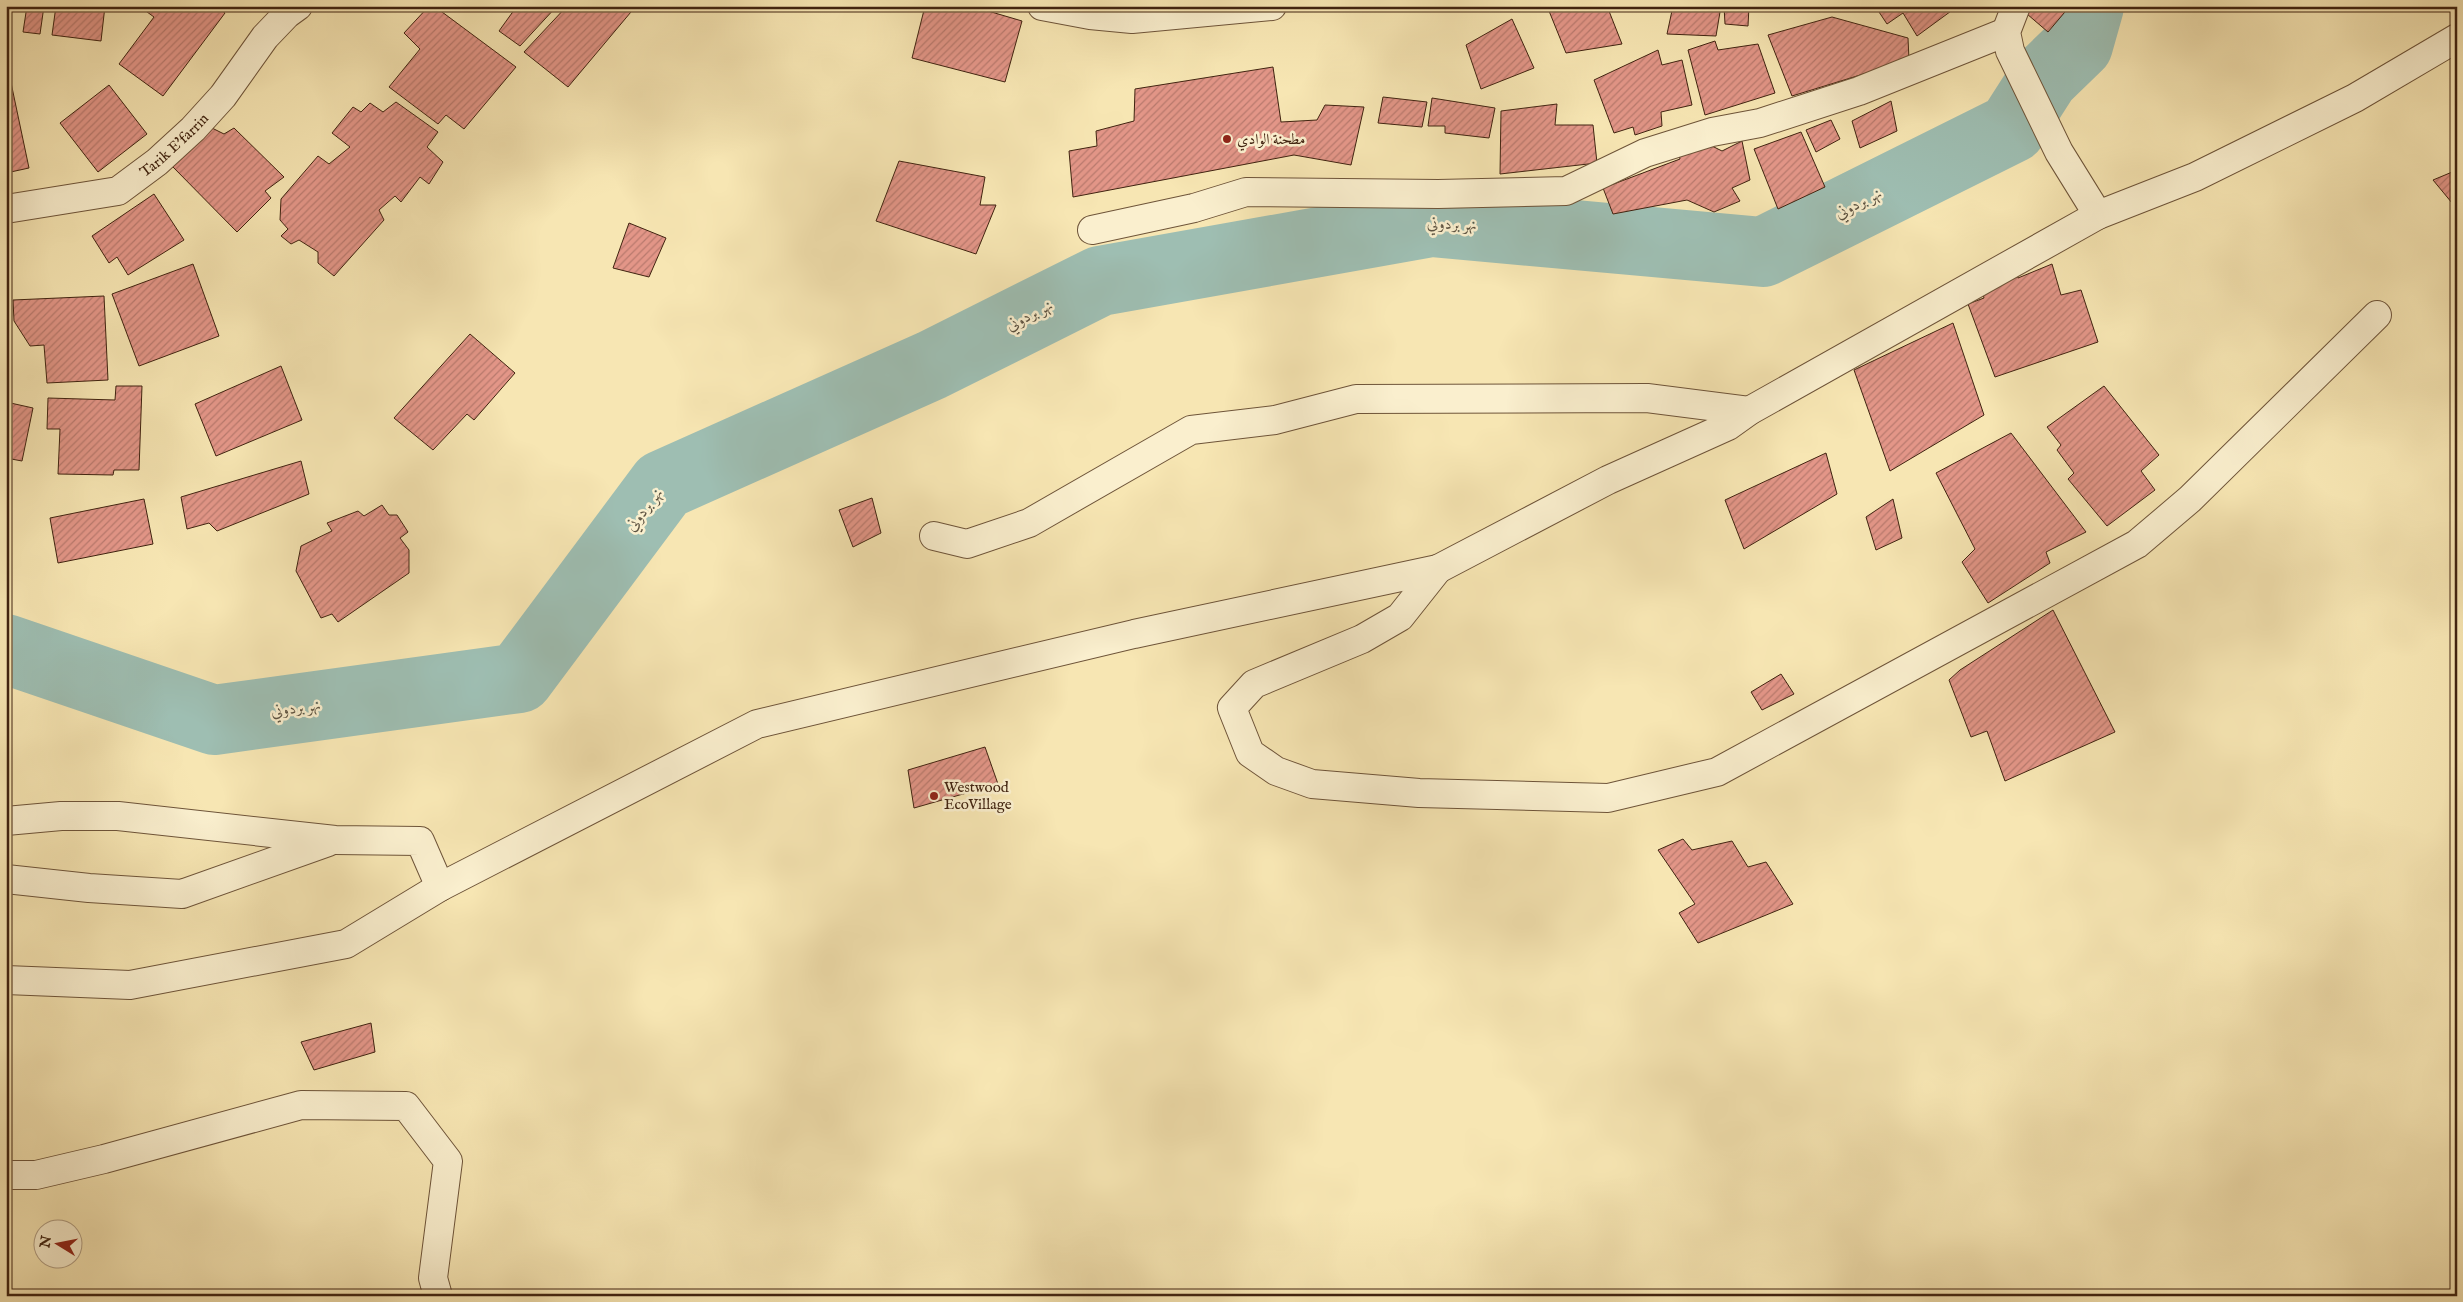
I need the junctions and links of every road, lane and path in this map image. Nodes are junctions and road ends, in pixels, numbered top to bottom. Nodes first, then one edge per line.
1 (1042, 6) edge
2 (1272, 6) edge
3 (2016, 6) edge
4 (285, 9) edge
5 (2457, 38) edge
6 (2008, 41) junction
7 (6, 209) edge
8 (2098, 214) junction
9 (1092, 230) dead end
10 (2377, 315) dead end
11 (1749, 412) junction
12 (934, 536) dead end
13 (1438, 569) junction
14 (6, 821) edge
15 (334, 840) junction
16 (6, 879) edge
17 (440, 887) junction
18 (6, 980) edge
19 (6, 1175) edge
20 (438, 1296) edge

1 - 2 street
3 - 6 street
4 - 7 street, Tarik E'farrin
5 - 8 street
6 - 8 street
6 - 9 street
8 - 11 street
10 - 13 street
11 - 12 street
11 - 13 street
13 - 17 street
14 - 15 street
15 - 16 street
15 - 17 street
17 - 18 street
19 - 20 street

